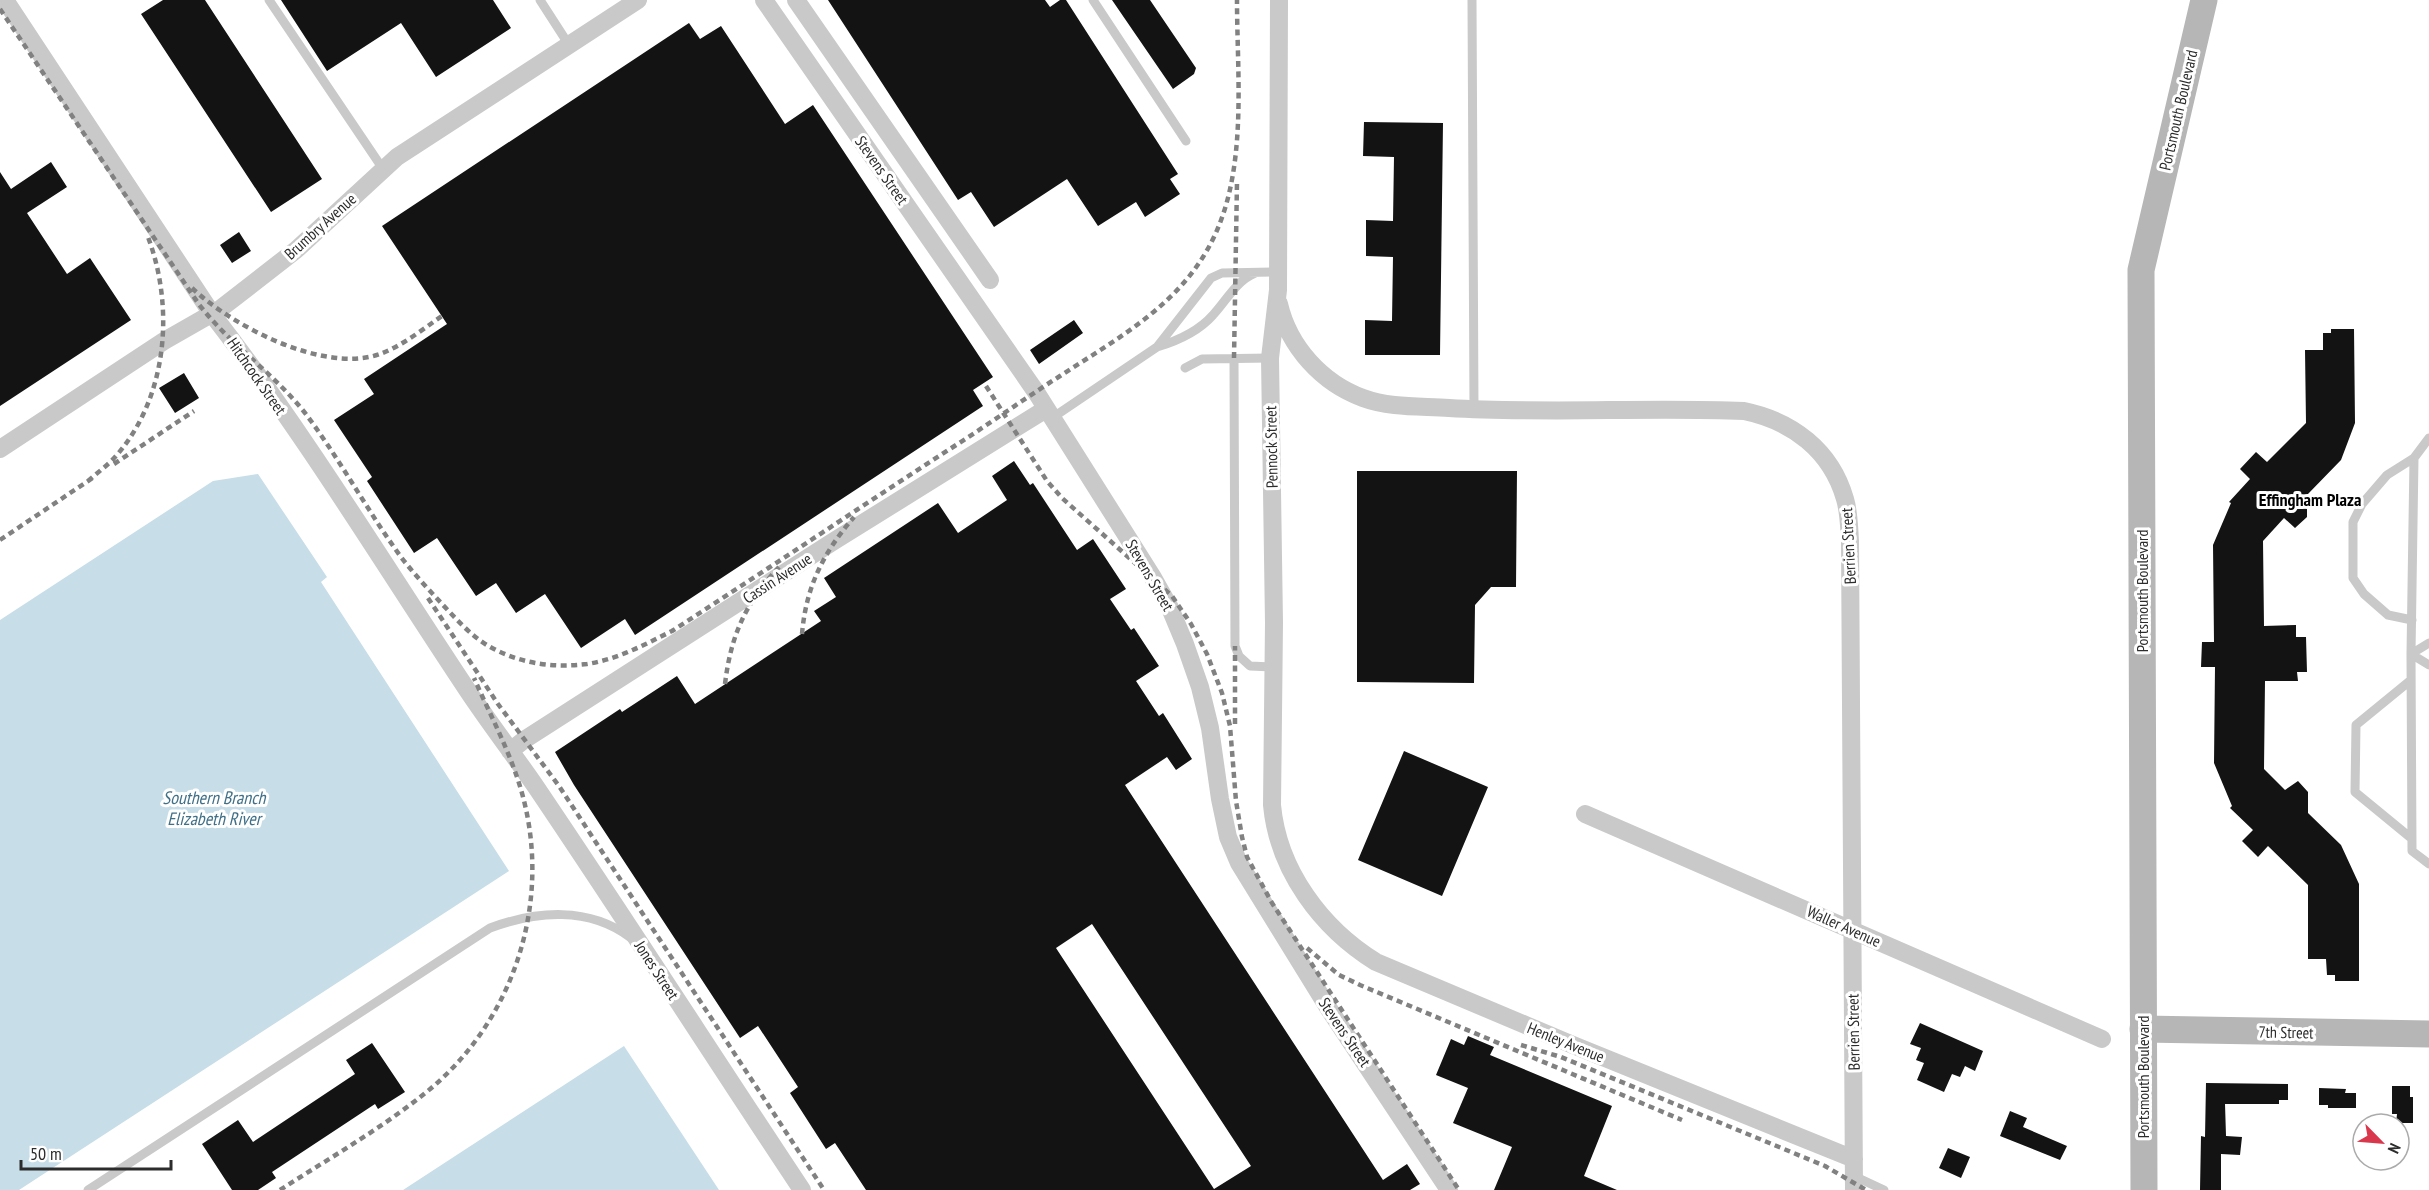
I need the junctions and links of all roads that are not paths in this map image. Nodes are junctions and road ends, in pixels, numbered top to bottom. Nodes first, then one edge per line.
1 (5, 0) edge
2 (269, 0) edge
3 (540, 0) edge
4 (638, 0) edge
5 (764, 0) edge
6 (796, 0) edge
7 (1093, 0) edge
8 (1280, 0) edge
9 (1472, 0) edge
10 (2204, 0) edge
11 (569, 45) junction
12 (1186, 141) dead end
13 (383, 169) junction
14 (1255, 273) junction
15 (990, 280) dead end
16 (1277, 281) junction
17 (212, 314) junction
18 (1157, 347) junction
19 (1234, 358) junction
20 (1270, 358) junction
21 (1185, 368) dead end
22 (1474, 409) junction
23 (1049, 413) junction
24 (2429, 438) edge
25 (0, 449) edge
26 (2415, 458) junction
27 (2412, 620) junction
28 (2429, 643) edge
29 (2411, 654) junction
30 (2429, 665) edge
31 (1273, 667) junction
32 (2411, 680) junction
33 (510, 751) junction
34 (1585, 814) dead end
35 (2411, 838) junction
36 (2429, 864) edge
37 (1301, 890) joint
38 (1851, 929) junction
39 (645, 952) junction
40 (2143, 1029) junction
41 (2429, 1034) edge
42 (2102, 1039) dead end
43 (1854, 1175) edge
44 (88, 1190) edge
45 (802, 1190) edge
46 (1449, 1190) edge
47 (1884, 1190) edge
48 (2144, 1190) edge

1 - 17 street, Hitchcock Street
2 - 13 lane
3 - 11 lane
4 - 11 street, Brumbry Avenue
5 - 23 street, Stevens Street
6 - 15 street, Stevens Street
7 - 12 lane
8 - 16 street, Pennock Street
9 - 22 lane
10 - 40 main road, Portsmouth Boulevard
11 - 13 street, Brumbry Avenue
13 - 17 street, Brumbry Avenue
14 - 16 lane
14 - 18 lane
14 - 18 lane
16 - 20 street, Pennock Street
16 - 22 street, Berrien Street
17 - 25 street, Brumbry Avenue
17 - 33 street, Hitchcock Street
18 - 23 lane
19 - 20 lane
19 - 21 lane
19 - 31 lane
20 - 31 street, Pennock Street
22 - 38 street, Berrien Street
23 - 33 street, Cassin Avenue
23 - 46 street, Stevens Street
24 - 26 lane
26 - 27 lane
26 - 27 lane
27 - 29 lane
28 - 29 lane
29 - 30 lane
29 - 32 lane
31 - 37 street, Pennock Street
32 - 35 lane
32 - 35 lane
33 - 39 street, Jones Street
34 - 38 street, Waller Avenue
35 - 36 lane
37 - 43 street, Henley Avenue
38 - 42 street, Waller Avenue
38 - 43 street, Berrien Street
39 - 44 lane
39 - 45 street, Jones Street
40 - 41 main road, 7th Street
40 - 48 main road, Portsmouth Boulevard
43 - 47 lane

